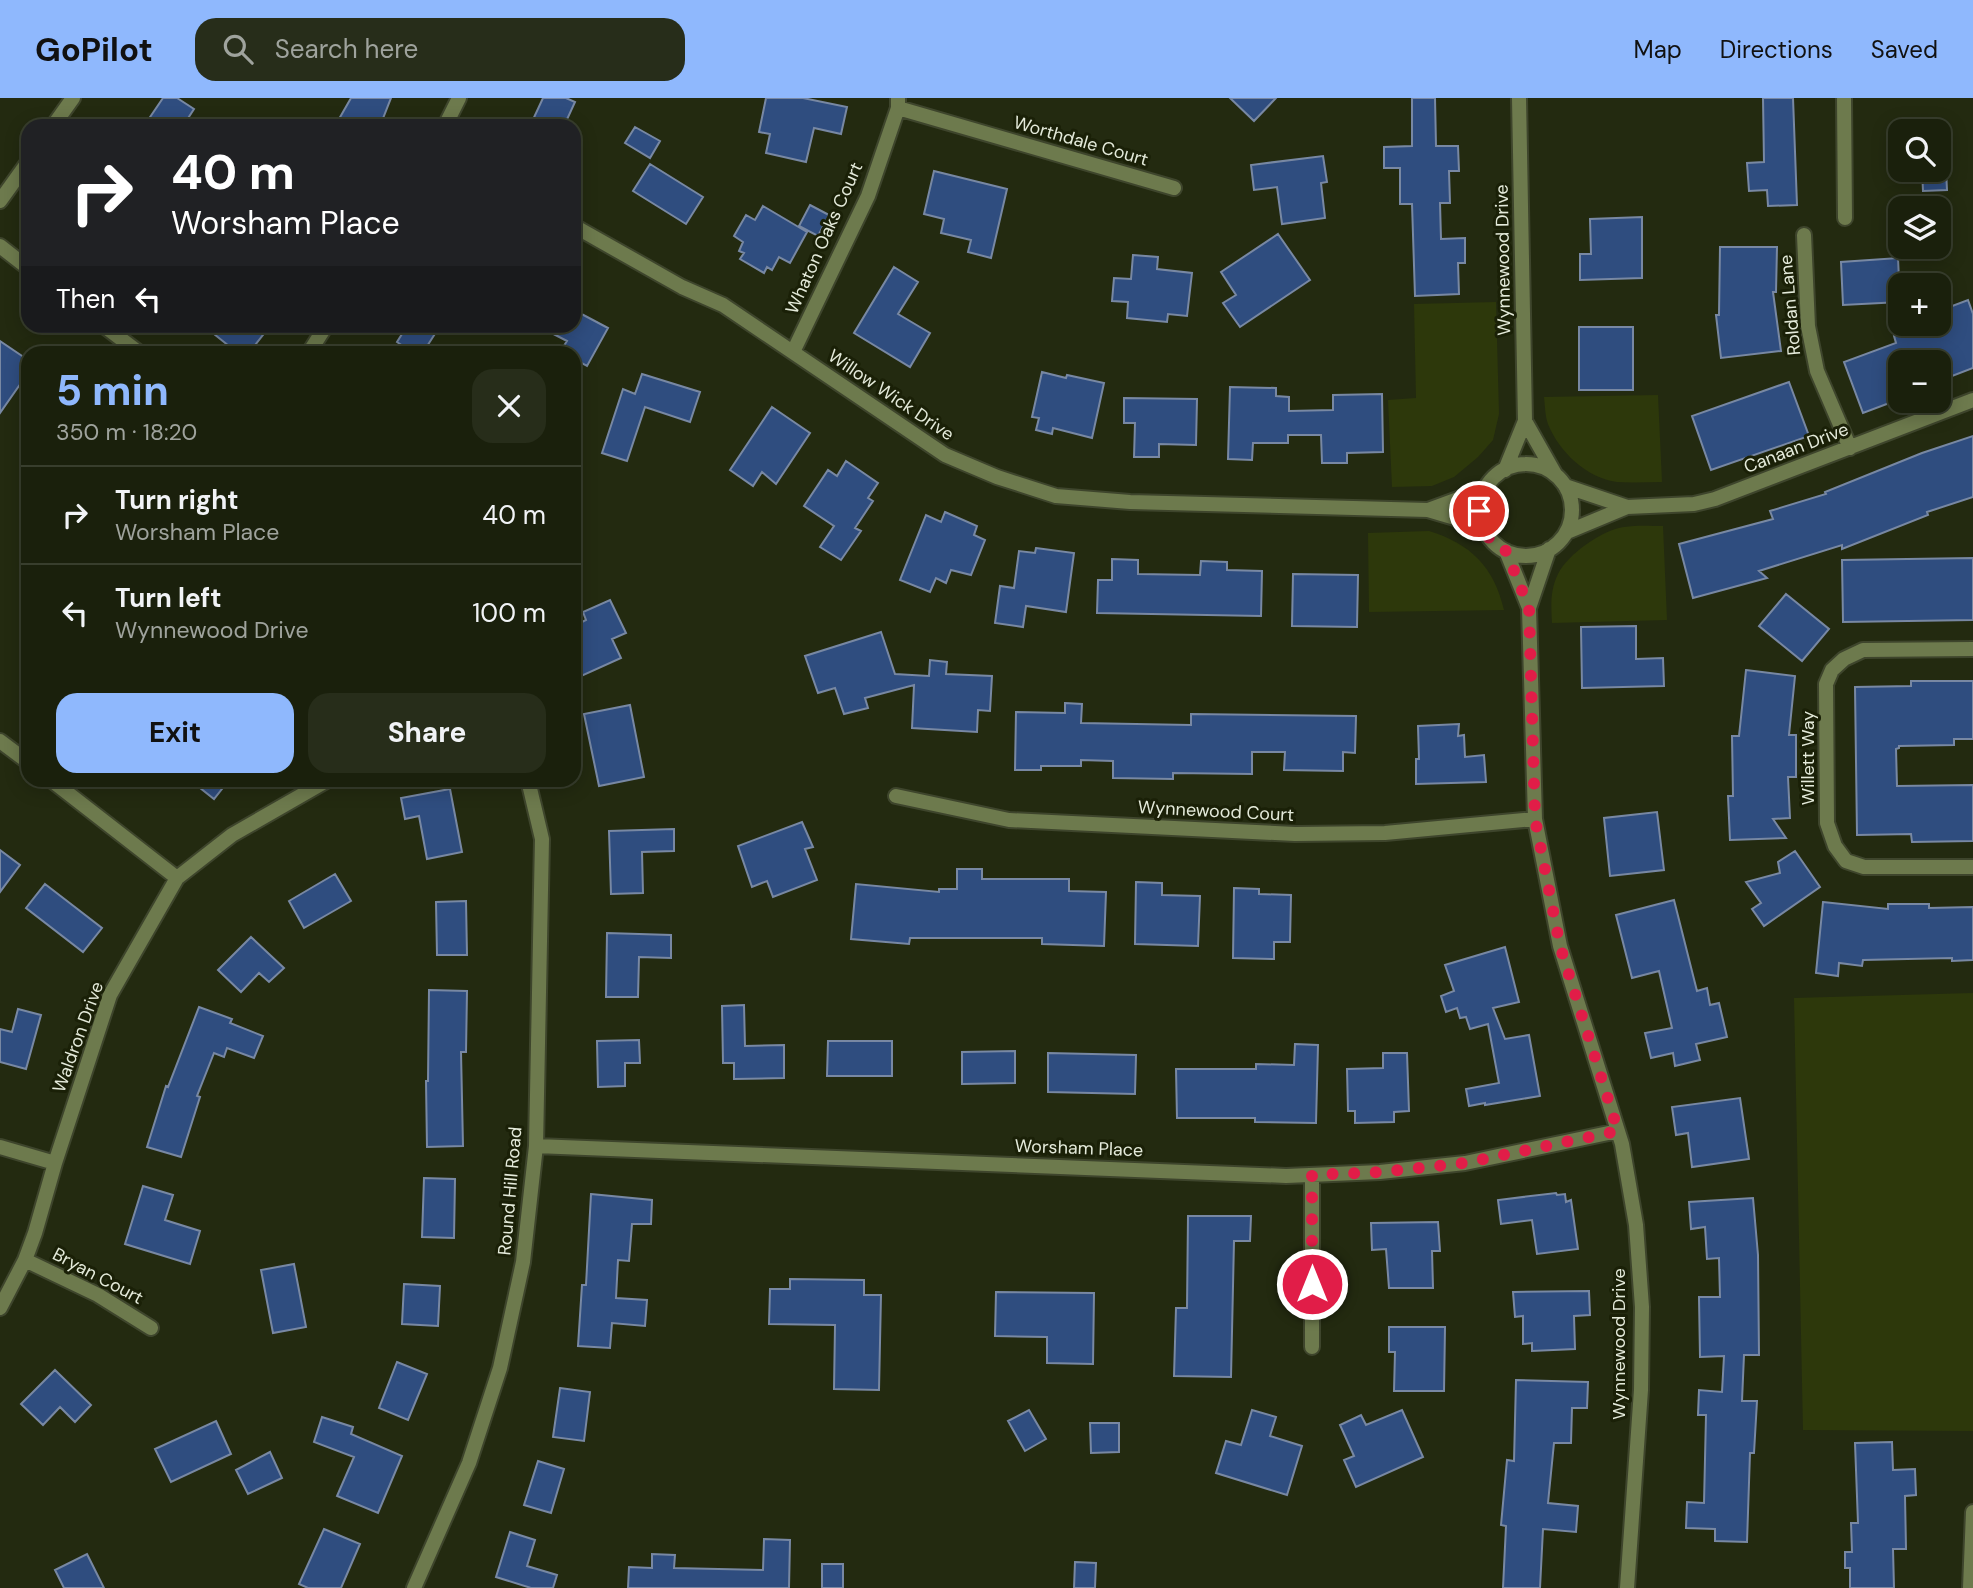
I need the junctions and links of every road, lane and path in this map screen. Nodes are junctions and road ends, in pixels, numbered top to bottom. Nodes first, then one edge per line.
1 (73, 98) edge
2 (459, 98) edge
3 (1519, 98) edge
4 (1844, 98) edge
5 (898, 103) edge
6 (58, 119) edge
7 (448, 119) edge
8 (21, 172) edge
9 (1174, 188) dead end
10 (0, 201) edge
11 (1844, 218) dead end
12 (581, 230) edge
13 (1804, 235) dead end
14 (0, 246) edge
15 (21, 262) edge
16 (113, 333) edge
17 (130, 346) edge
18 (793, 352) junction
19 (1973, 400) edge
20 (1525, 421) junction
21 (1850, 448) junction
22 (1505, 470) junction
23 (1555, 474) junction
24 (1565, 486) junction
25 (1485, 489) junction
26 (1627, 507) junction
27 (1428, 510) junction
28 (1482, 526) junction
29 (1567, 532) junction
30 (1549, 549) junction
31 (1506, 551) junction
32 (1529, 608) junction
33 (1973, 649) edge
34 (0, 741) edge
35 (21, 757) edge
36 (60, 787) edge
37 (316, 787) edge
38 (530, 787) edge
39 (896, 796) dead end
40 (1535, 819) junction
41 (1973, 867) edge
42 (177, 878) junction
43 (1618, 1131) junction
44 (536, 1146) junction
45 (0, 1147) edge
46 (55, 1163) junction
47 (1312, 1175) junction
48 (25, 1260) junction
49 (0, 1308) edge
50 (151, 1328) dead end
51 (1312, 1347) dead end
52 (1973, 1512) edge
53 (414, 1588) edge
54 (1627, 1588) edge
55 (1970, 1588) edge

1 - 6 street
2 - 7 street
3 - 20 street, Wynnewood Drive
4 - 11 street
5 - 9 street, Worthdale Court
5 - 18 street, Whaton Oaks Court
8 - 10 street
12 - 18 street, Willow Wick Drive
13 - 21 street, Roldan Lane
14 - 15 street
16 - 17 street
18 - 27 street, Willow Wick Drive
19 - 21 street, Canaan Drive
20 - 22 street, Wynnewood Drive
20 - 23 street, Wynnewood Drive
21 - 26 street, Canaan Drive
22 - 23 street
22 - 25 street, Wynnewood Drive
23 - 24 street, Wynnewood Drive
24 - 26 street, Canaan Drive
24 - 29 street
25 - 27 street, Willow Wick Drive
25 - 28 street
26 - 29 street, Canaan Drive
27 - 28 street, Willow Wick Drive
28 - 31 street, Wynnewood Drive
29 - 30 street, Wynnewood Drive
30 - 31 street
30 - 32 street, Wynnewood Drive
31 - 32 street, Wynnewood Drive
32 - 40 street, Wynnewood Drive
33 - 41 street, Willett Way
34 - 35 street
36 - 42 street
37 - 42 street, Waldron Drive
38 - 44 street, Round Hill Road
39 - 40 street, Wynnewood Court
40 - 43 street, Wynnewood Drive
42 - 46 street, Waldron Drive
43 - 47 street, Worsham Place
43 - 54 street, Wynnewood Drive
44 - 47 street, Worsham Place
44 - 53 street, Round Hill Road
45 - 46 street
46 - 48 street, Waldron Drive
47 - 51 street
48 - 49 street, Waldron Drive
48 - 50 street, Bryan Court
52 - 55 street

